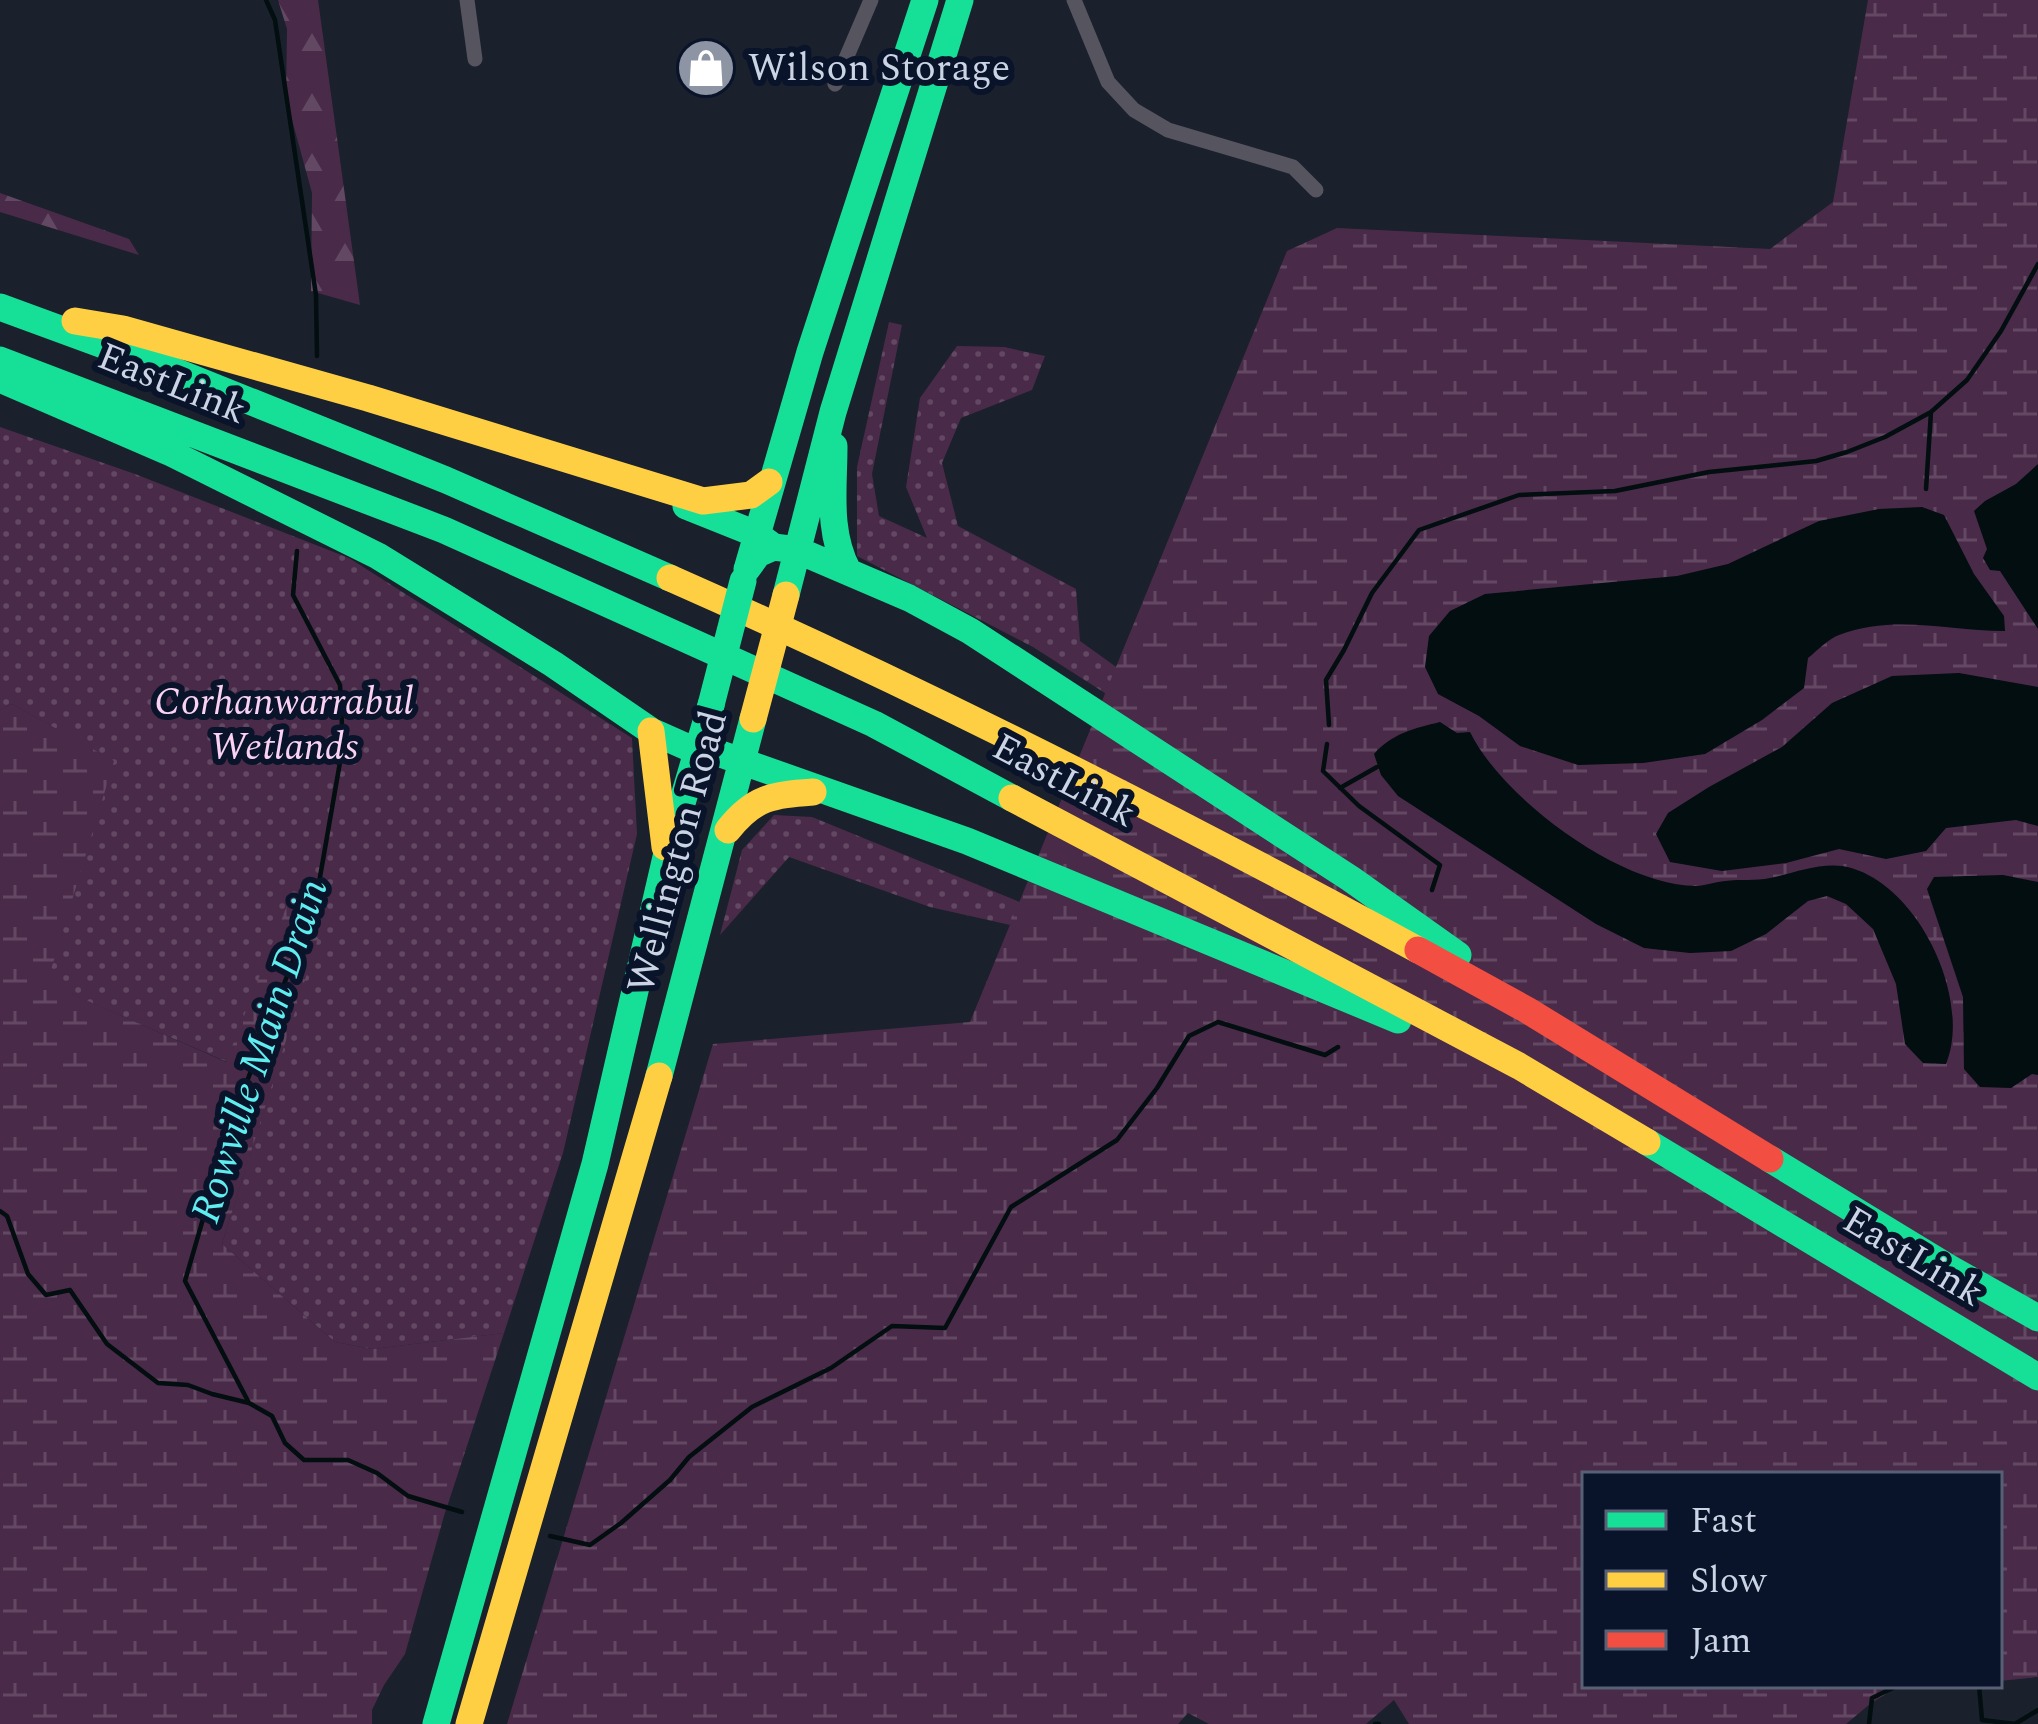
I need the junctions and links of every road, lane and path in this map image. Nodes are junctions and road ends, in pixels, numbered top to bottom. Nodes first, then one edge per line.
1 (467, 0) edge
2 (871, 0) edge
3 (925, 0) edge
4 (960, 0) edge
5 (1074, 0) edge
6 (475, 58) dead end
7 (835, 84) dead end
8 (1316, 190) dead end
9 (6, 309) edge
10 (0, 360) edge
11 (0, 379) edge
12 (833, 412) junction
13 (769, 482) junction
14 (662, 491) junction
15 (776, 544) junction
16 (848, 572) junction
17 (651, 730) junction
18 (732, 744) junction
19 (829, 790) junction
20 (722, 838) junction
21 (666, 857) junction
22 (1527, 1010) junction
23 (1520, 1066) junction
24 (2038, 1318) edge
25 (548, 1336) junction
26 (580, 1345) junction
27 (2038, 1377) edge
28 (436, 1724) edge
29 (469, 1724) edge

1 - 6 street
2 - 7 street
3 - 13 highway
4 - 12 highway
5 - 8 street
9 - 14 highway
9 - 22 highway, EastLink
10 - 23 highway, EastLink
11 - 17 highway
12 - 15 highway
12 - 16 highway
13 - 14 highway
13 - 15 highway
14 - 15 highway
15 - 16 highway
15 - 18 highway, Wellington Road, bridge
15 - 18 highway, Wellington Road, bridge
16 - 22 highway
17 - 18 highway
17 - 21 highway
18 - 19 highway
18 - 20 highway, Wellington Road
18 - 21 highway, Wellington Road
19 - 20 highway
19 - 23 highway
20 - 26 highway, Wellington Road
21 - 25 highway, Wellington Road
22 - 24 highway, EastLink
23 - 27 highway, EastLink
25 - 26 highway
25 - 28 highway, Wellington Road
26 - 29 highway, Wellington Road

